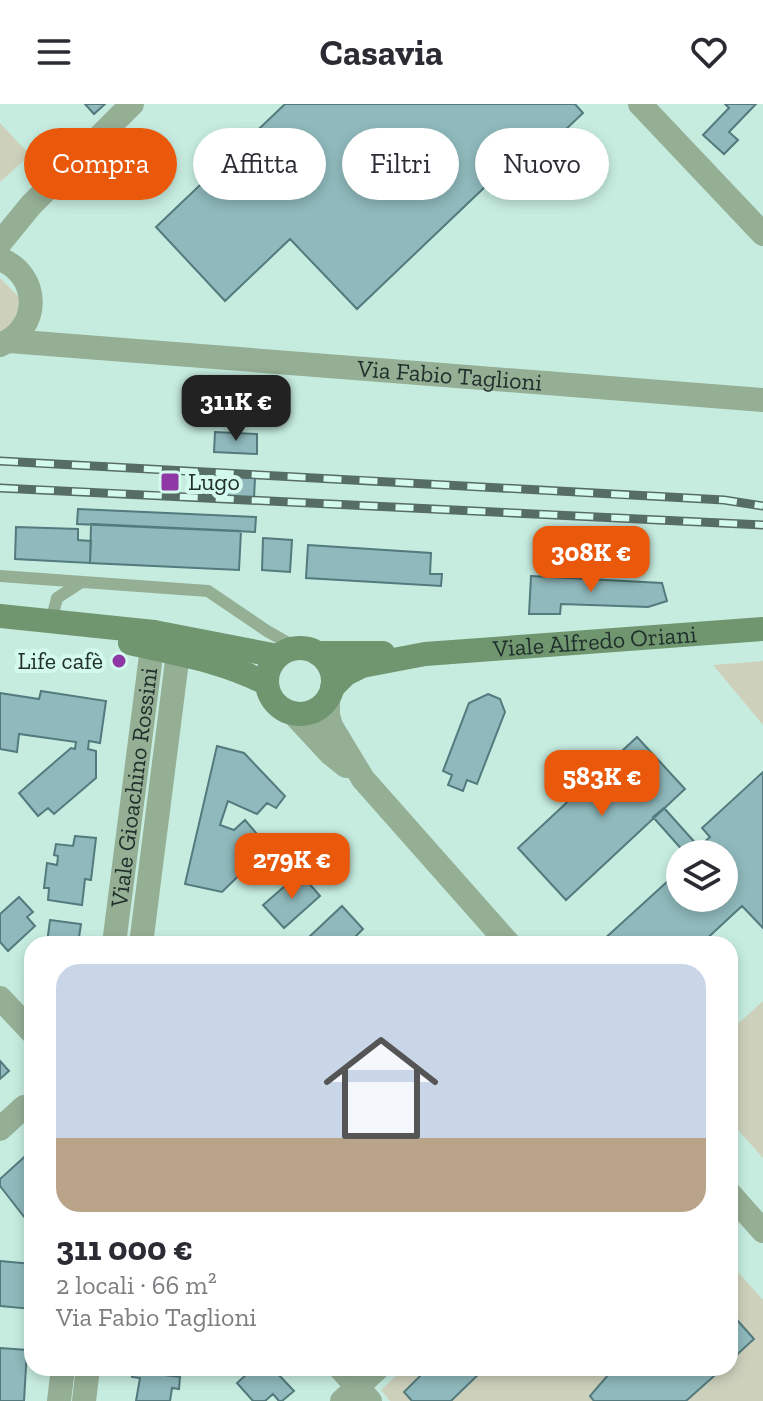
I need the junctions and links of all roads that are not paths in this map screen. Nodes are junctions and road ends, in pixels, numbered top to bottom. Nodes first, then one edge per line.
1 (132, 104) edge
2 (647, 107) edge
3 (31, 205) junction
4 (763, 234) edge
5 (0, 243) edge
6 (8, 263) edge
7 (32, 307) junction
8 (5, 343) edge
9 (89, 348) junction
10 (763, 400) edge
11 (0, 576) edge
12 (80, 583) junction
13 (0, 616) edge
14 (51, 622) junction
15 (763, 629) edge
16 (153, 640) junction
17 (297, 652) junction
18 (178, 653) junction
19 (425, 654) junction
20 (267, 684) junction
21 (330, 693) junction
22 (293, 713) junction
23 (363, 779) junction
24 (115, 936) edge
25 (142, 936) edge
26 (502, 936) edge
27 (0, 998) edge
28 (24, 1024) edge
29 (24, 1107) dead end
30 (0, 1129) edge
31 (738, 1203) edge
32 (763, 1231) edge
33 (62, 1376) edge
34 (87, 1376) edge
35 (345, 1376) edge
36 (372, 1376) edge
37 (357, 1396) edge
38 (59, 1401) edge
39 (84, 1401) edge

1 - 3 street
2 - 4 street
3 - 5 street
3 - 6 street
6 - 7 street
7 - 8 street
7 - 9 street, Via Fabio Taglioni
8 - 9 street, Via Fabio Taglioni
9 - 10 street, Via Fabio Taglioni
11 - 12 lane
12 - 14 lane
12 - 17 lane
13 - 14 main road
14 - 16 main road
15 - 19 main road, Viale Alfredo Oriani
16 - 17 main road, Viale Alfredo Oriani
16 - 18 main road
16 - 24 street, Viale Gioachino Rossini
17 - 19 main road, Viale Alfredo Oriani
17 - 20 main road
17 - 21 main road
18 - 20 main road
18 - 25 street, Viale Gioachino Rossini
19 - 21 main road, Viale Alfredo Oriani
20 - 22 main road
21 - 22 main road
21 - 23 street
22 - 23 street
23 - 26 street
27 - 28 street
29 - 30 street
31 - 32 street
33 - 38 street
34 - 39 street
35 - 37 street
36 - 37 street

